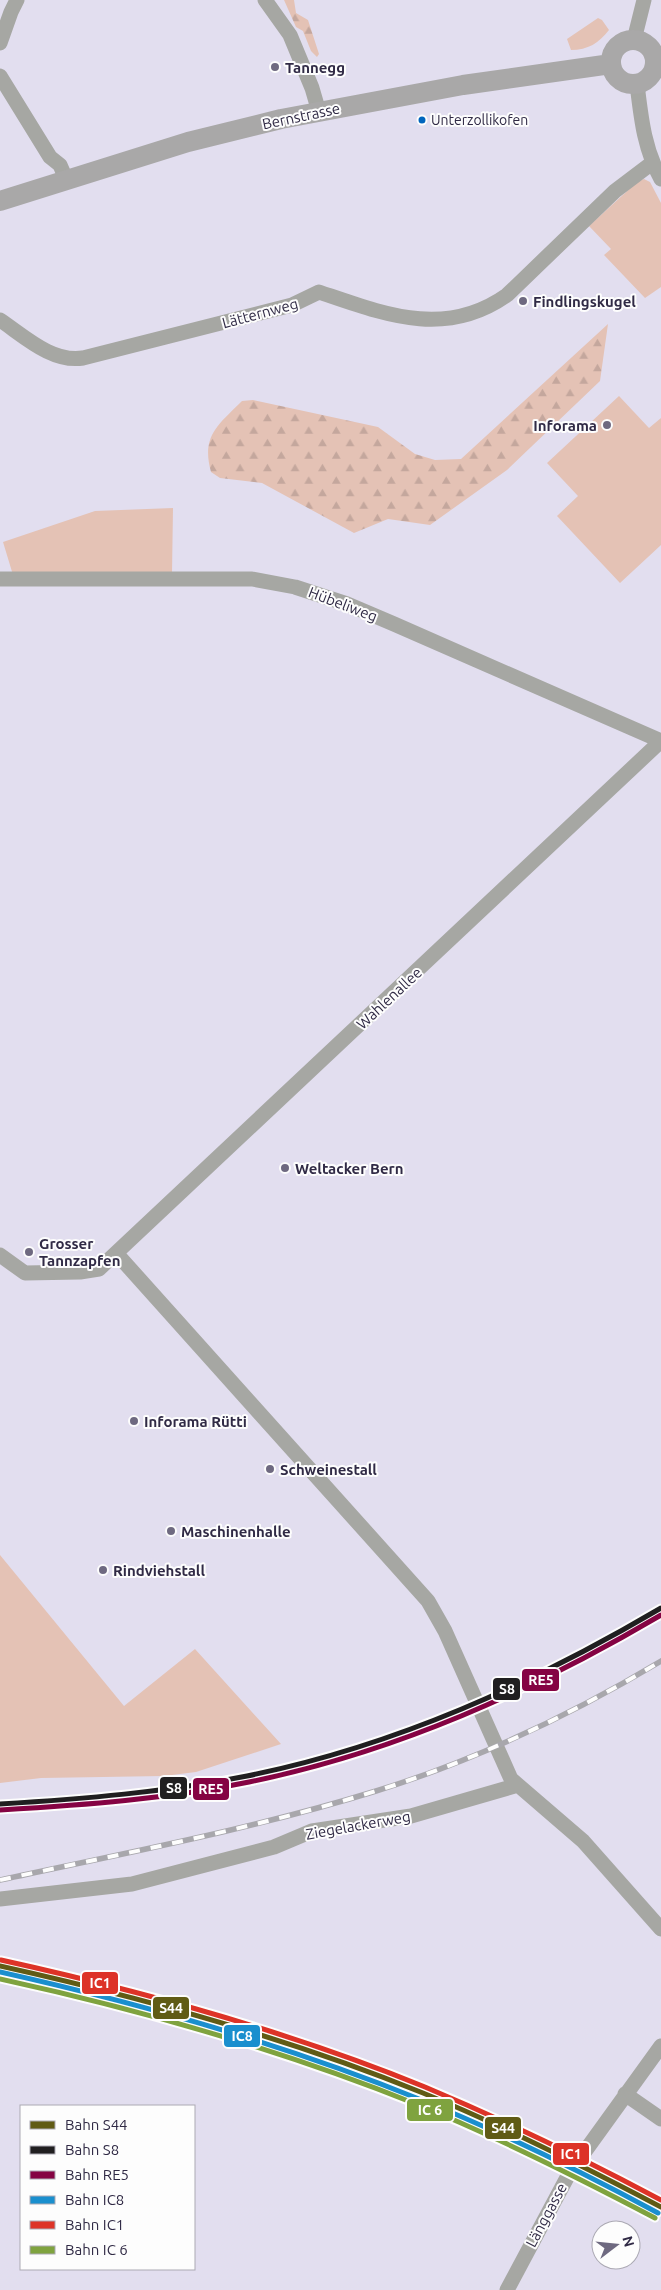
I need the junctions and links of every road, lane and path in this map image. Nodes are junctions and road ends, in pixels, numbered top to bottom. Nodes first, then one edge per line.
1 (17, 0) edge
2 (265, 0) edge
3 (644, 0) edge
4 (634, 40) junction
5 (0, 43) edge
6 (658, 58) edge
7 (610, 64) junction
8 (0, 76) edge
9 (637, 84) junction
10 (319, 112) junction
11 (652, 163) junction
12 (66, 179) junction
13 (661, 179) edge
14 (0, 202) edge
15 (0, 320) edge
16 (0, 579) edge
17 (661, 741) edge
18 (116, 1253) junction
19 (0, 1256) edge
20 (518, 1785) junction
21 (0, 1899) edge
22 (661, 1929) edge
23 (661, 2046) edge
24 (625, 2094) junction
25 (661, 2119) edge
26 (507, 2290) edge

1 - 5 street
2 - 10 street
3 - 4 street
4 - 6 main road
4 - 7 main road
6 - 9 main road
7 - 9 main road
7 - 10 main road, Bernstrasse
8 - 12 street
9 - 11 street
10 - 12 main road, Bernstrasse
11 - 13 street
11 - 15 street, Lätternweg
12 - 14 main road, Bernstrasse
16 - 17 street, Hübeliweg
17 - 18 street, Wahlenallee
18 - 19 street, Wahlenallee
18 - 20 street
20 - 21 street, Ziegelackerweg
20 - 22 street
23 - 24 street, Länggasse
24 - 25 street
24 - 26 street, Länggasse

